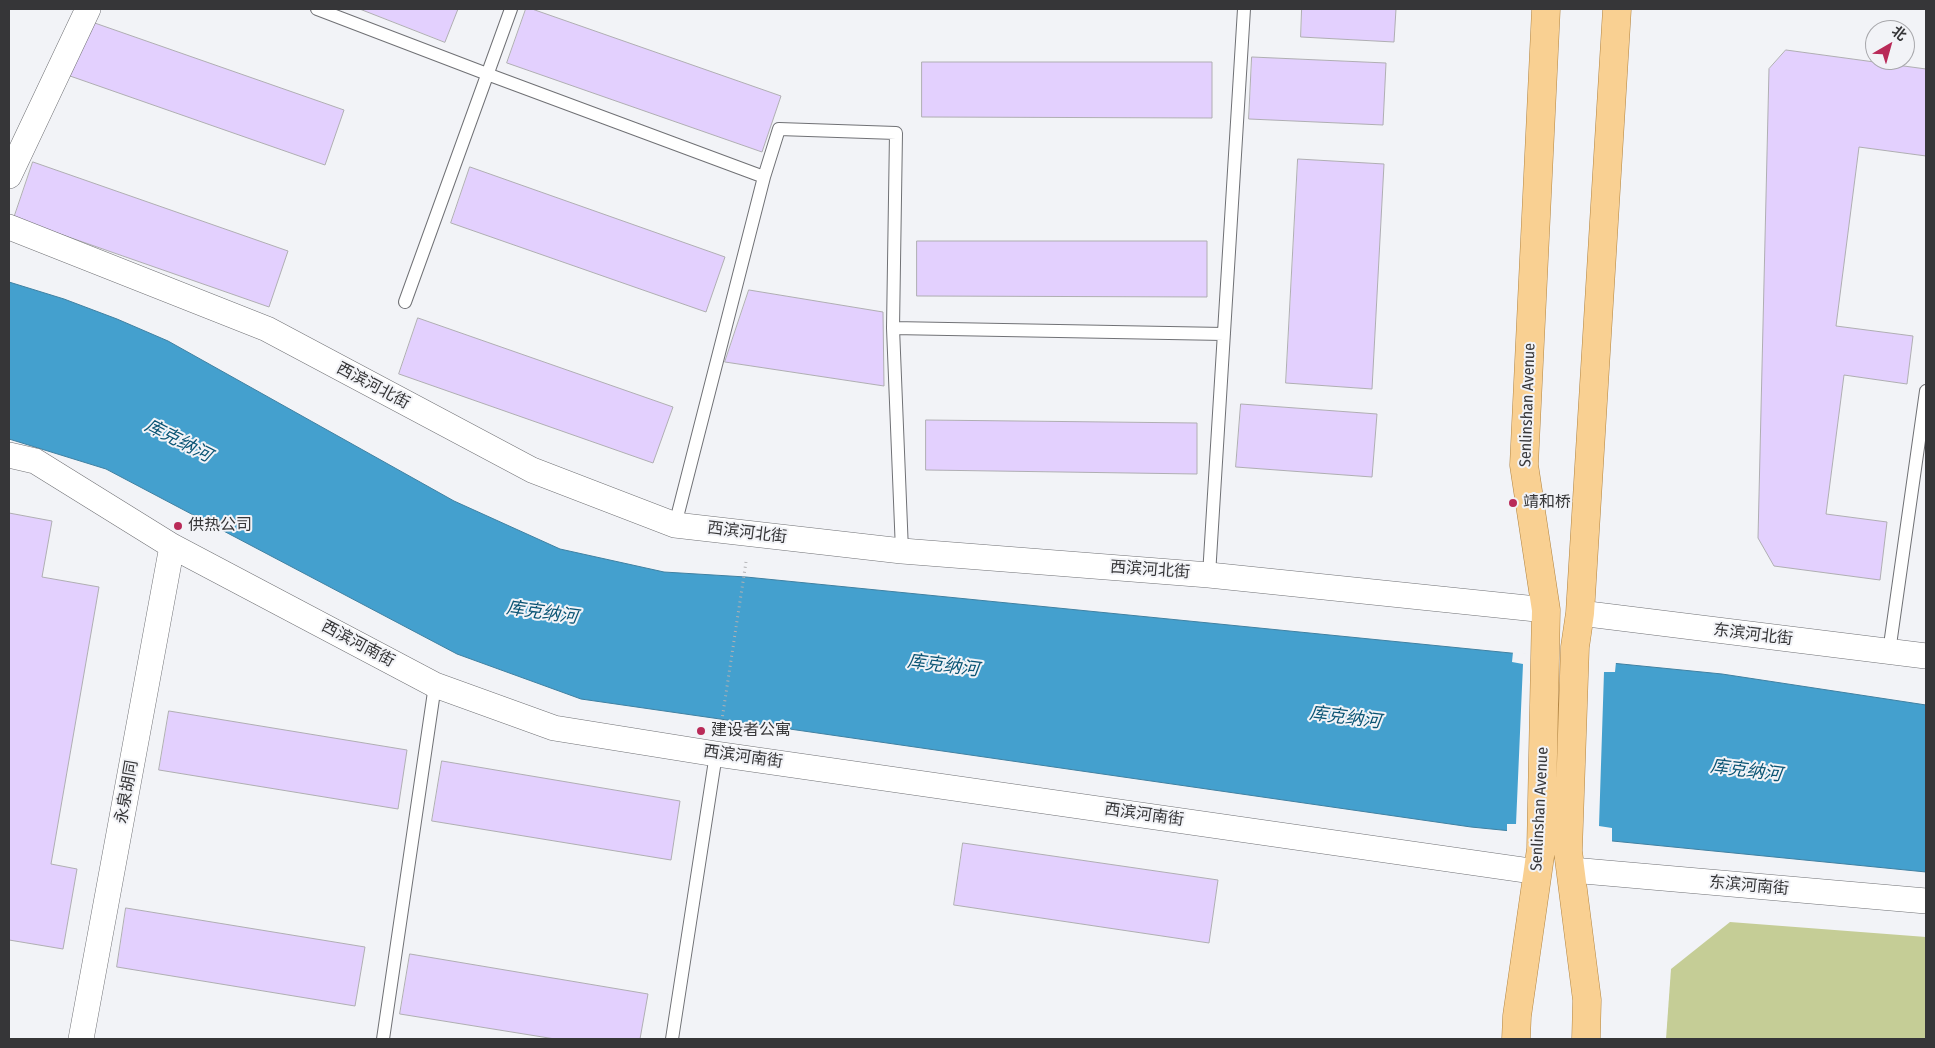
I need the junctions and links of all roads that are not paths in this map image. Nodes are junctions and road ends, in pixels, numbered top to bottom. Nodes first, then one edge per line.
1 (88, 9) edge
2 (317, 9) edge
3 (511, 9) edge
4 (1244, 9) edge
5 (1546, 9) edge
6 (1617, 9) edge
7 (487, 74) junction
8 (9, 176) edge
9 (764, 177) junction
10 (9, 226) edge
11 (405, 302) dead end
12 (893, 328) junction
13 (1224, 334) junction
14 (1926, 391) edge
15 (9, 455) edge
16 (675, 525) junction
17 (172, 546) junction
18 (902, 551) junction
19 (1209, 575) junction
20 (1546, 610) junction
21 (1580, 613) junction
22 (1889, 652) junction
23 (1926, 656) edge
24 (435, 685) junction
25 (716, 754) junction
26 (1570, 860) junction
27 (1539, 861) junction
28 (1926, 901) edge
29 (81, 1039) edge
30 (383, 1039) edge
31 (672, 1039) edge
32 (1516, 1039) edge
33 (1586, 1039) edge

1 - 8 street
2 - 7 lane
3 - 7 lane
4 - 13 lane
5 - 20 main road, Senlinshan Avenue
6 - 21 main road, Senlinshan Avenue
7 - 9 lane
7 - 11 lane
9 - 12 lane
9 - 16 lane
10 - 16 street, 西滨河北街
12 - 13 lane
12 - 18 lane
13 - 19 lane
14 - 22 lane
15 - 17 street, 西滨河南街
16 - 18 street, 西滨河北街
17 - 24 street, 西滨河南街
17 - 29 street, 永泉胡同
18 - 19 street, 西滨河北街
19 - 20 street, 西滨河北街
20 - 27 main road, Senlinshan Avenue
21 - 22 street, 东滨河北街
21 - 26 main road, Senlinshan Avenue
22 - 23 street, 东滨河北街
24 - 25 street, 西滨河南街
24 - 30 lane
25 - 27 street, 西滨河南街
25 - 31 lane
26 - 28 street, 东滨河南街
26 - 33 main road, Senlinshan Avenue
27 - 32 main road, Senlinshan Avenue

